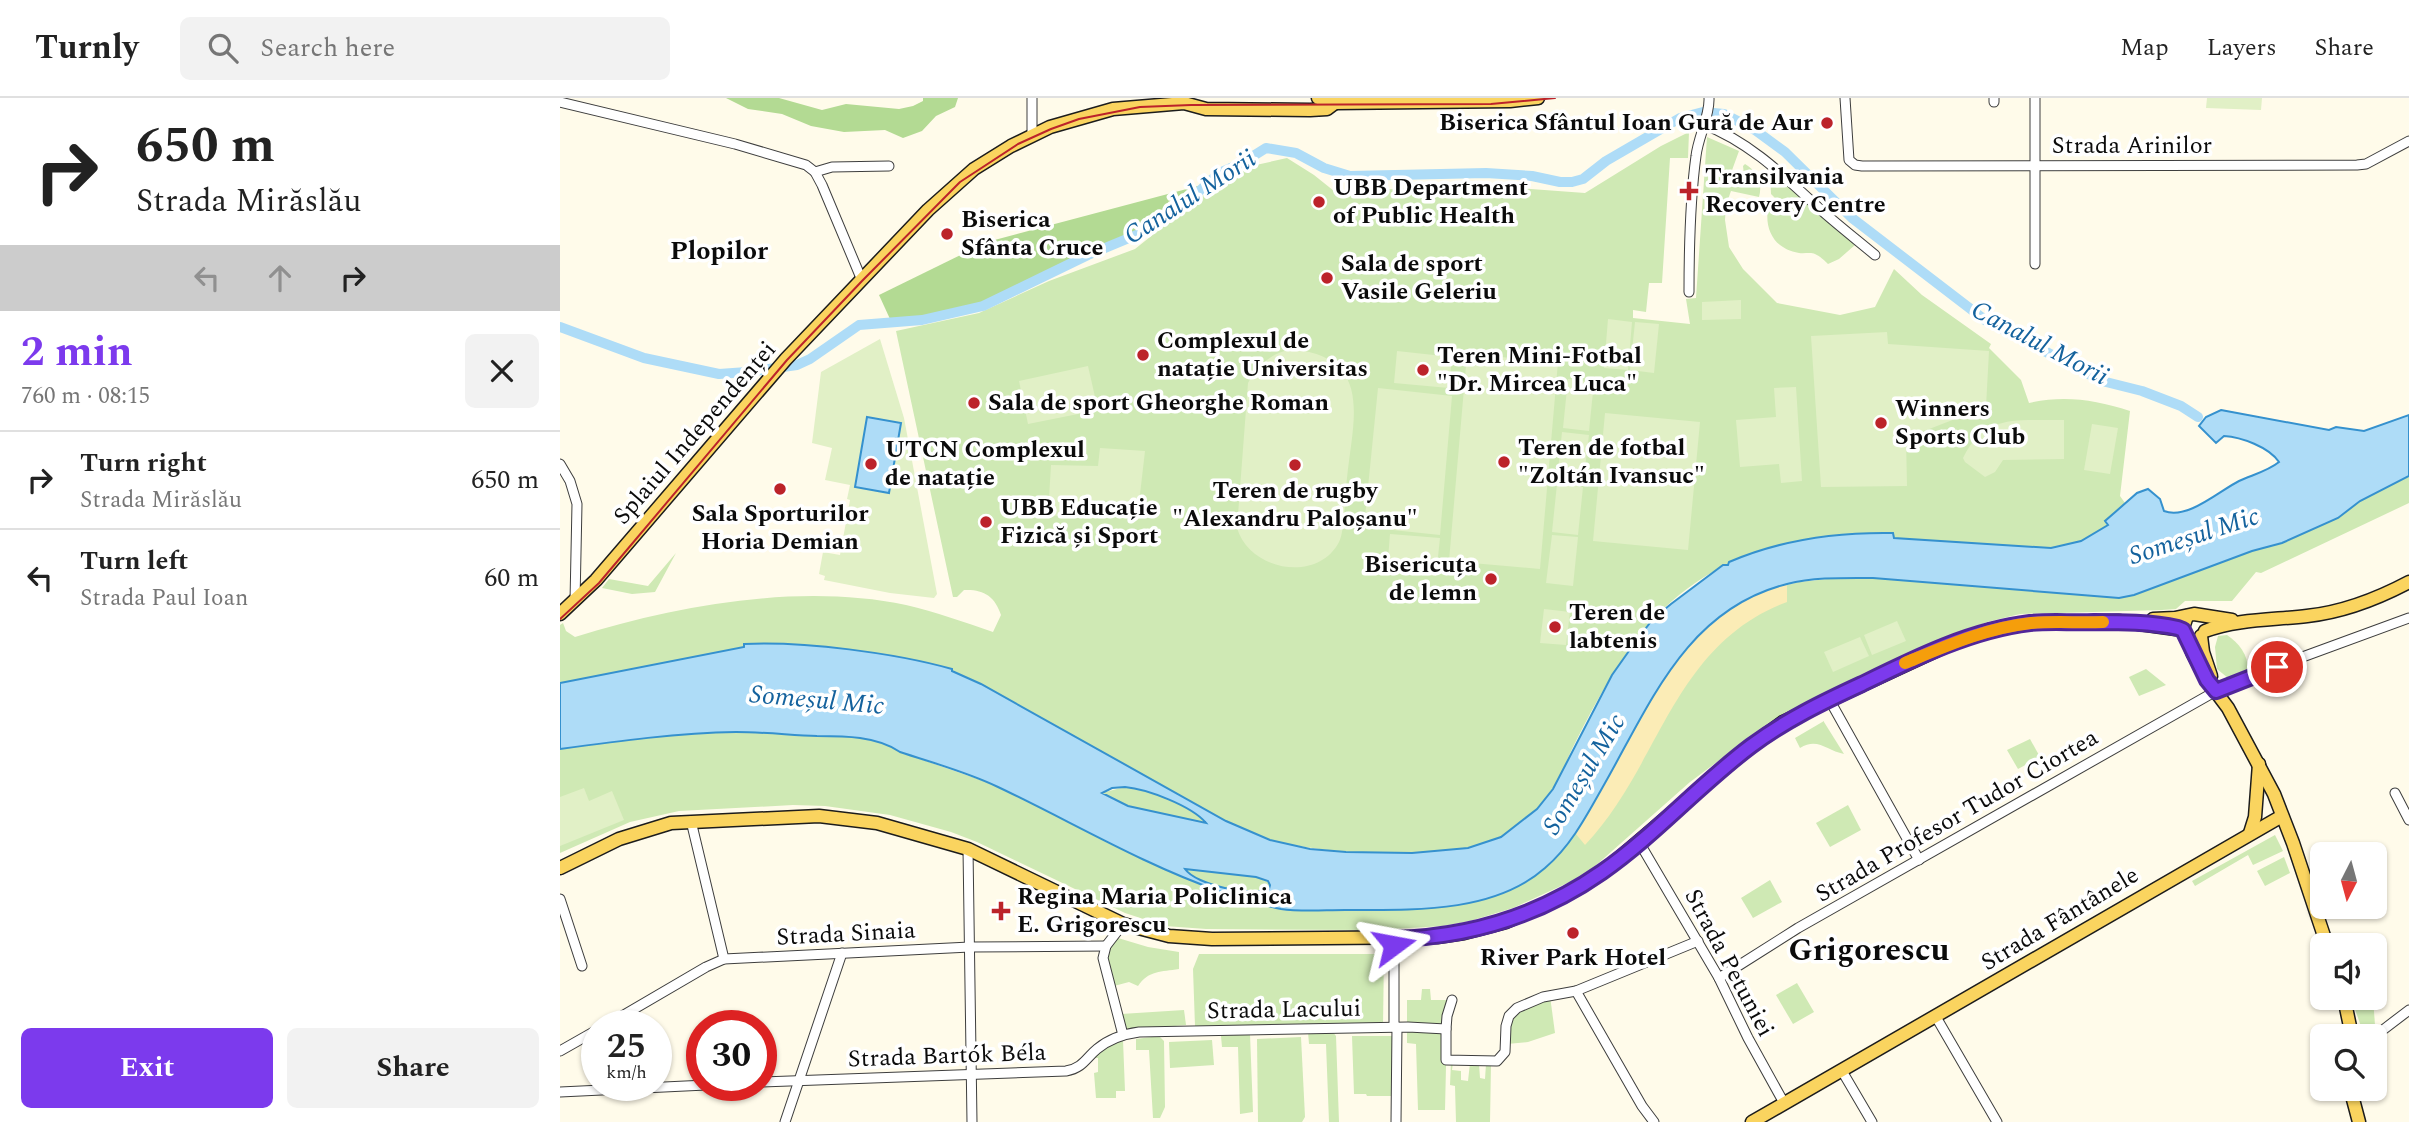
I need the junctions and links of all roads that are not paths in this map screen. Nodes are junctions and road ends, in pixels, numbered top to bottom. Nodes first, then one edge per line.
1 (1032, 98) edge
2 (1198, 98) edge
3 (1318, 98) edge
4 (1538, 98) edge
5 (1845, 98) edge
6 (2035, 98) edge
7 (1370, 100) edge
8 (1709, 101) edge
9 (560, 102) edge
10 (1184, 103) junction
11 (1335, 103) junction
12 (1705, 120) junction
13 (1032, 135) junction
14 (2409, 141) edge
15 (2035, 165) junction
16 (889, 166) dead end
17 (814, 172) junction
18 (1875, 255) dead end
19 (2035, 264) dead end
20 (861, 278) junction
21 (1689, 292) dead end
22 (560, 464) edge
23 (2409, 582) edge
24 (575, 601) junction
25 (560, 614) edge
26 (2194, 616) junction
27 (2409, 618) edge
28 (2119, 621) junction
29 (2243, 622) junction
30 (2185, 632) junction
31 (2203, 633) junction
32 (2214, 688) junction
33 (1829, 699) junction
34 (2259, 763) junction
35 (2395, 793) dead end
36 (2282, 816) junction
37 (2409, 820) edge
38 (691, 821) junction
39 (2250, 833) junction
40 (1639, 842) junction
41 (968, 849) junction
42 (1919, 860) junction
43 (560, 868) edge
44 (560, 899) edge
45 (1123, 924) junction
46 (2323, 933) edge
47 (1394, 939) junction
48 (1698, 941) junction
49 (1106, 946) junction
50 (970, 947) junction
51 (842, 953) junction
52 (724, 959) junction
53 (582, 966) dead end
54 (1719, 978) junction
55 (1576, 991) junction
56 (1452, 1000) dead end
57 (632, 1010) edge
58 (2409, 1010) edge
59 (1936, 1017) junction
60 (1395, 1027) junction
61 (2387, 1027) edge
62 (1446, 1029) junction
63 (1123, 1035) junction
64 (581, 1039) edge
65 (560, 1051) edge
66 (1842, 1071) junction
67 (972, 1073) junction
68 (798, 1080) junction
69 (777, 1081) edge
70 (686, 1086) edge
71 (560, 1092) edge
72 (2353, 1101) edge
73 (1784, 1103) junction
74 (785, 1122) edge
75 (972, 1122) edge
76 (1396, 1122) edge
77 (1654, 1122) edge
78 (1752, 1122) edge
79 (1872, 1122) edge
80 (1997, 1122) edge
81 (2359, 1122) edge

1 - 13 street
2 - 10 main road
3 - 11 main road
4 - 7 main road
5 - 15 street, Strada Arinilor
6 - 15 street
7 - 11 main road
8 - 12 street
9 - 17 street
10 - 11 main road
10 - 13 main road, Splaiul Independenței
12 - 18 street
12 - 21 street
13 - 20 main road, Splaiul Independenței
14 - 15 street, Strada Arinilor
15 - 19 street
16 - 17 street
17 - 20 street
20 - 24 main road, Splaiul Independenței
22 - 24 street
23 - 29 main road
24 - 25 main road, Splaiul Independenței
26 - 28 main road
26 - 29 main road
26 - 30 main road
26 - 31 main road
27 - 32 street, Strada Profesor Tudor Ciortea
28 - 30 main road
28 - 33 main road
29 - 31 main road
30 - 31 main road
30 - 32 main road
31 - 32 main road
32 - 34 main road
32 - 42 street, Strada Profesor Tudor Ciortea
33 - 40 main road
33 - 42 street
34 - 36 main road
34 - 39 main road
35 - 37 street
36 - 39 main road, Strada Fântânele
36 - 46 main road
38 - 41 main road
38 - 43 main road
38 - 52 street
39 - 59 main road, Strada Fântânele
40 - 47 main road
40 - 48 street, Strada Petuniei
41 - 45 main road
41 - 50 street
42 - 54 street, Strada Profesor Tudor Ciortea
44 - 53 street
45 - 47 main road
45 - 49 street
47 - 60 street
48 - 54 street, Strada Petuniei
48 - 55 street
49 - 50 street, Strada Sinaia
49 - 63 street
50 - 51 street, Strada Sinaia
50 - 67 street
51 - 52 street, Strada Sinaia
51 - 68 street
52 - 57 street, Strada Sinaia
54 - 73 street, Strada Petuniei
55 - 62 street
55 - 77 street
56 - 62 street
58 - 61 street
59 - 66 main road, Strada Fântânele
59 - 80 street
60 - 62 street, Strada Lacului
60 - 63 street, Strada Lacului
60 - 76 street
63 - 67 street, Strada Bartók Béla
64 - 65 street
66 - 73 main road, Strada Fântânele
66 - 79 street
67 - 68 street, Strada Bartók Béla
67 - 75 street
68 - 69 street, Strada Bartók Béla
68 - 74 street
70 - 71 street
72 - 81 main road
73 - 78 main road, Strada Fântânele

